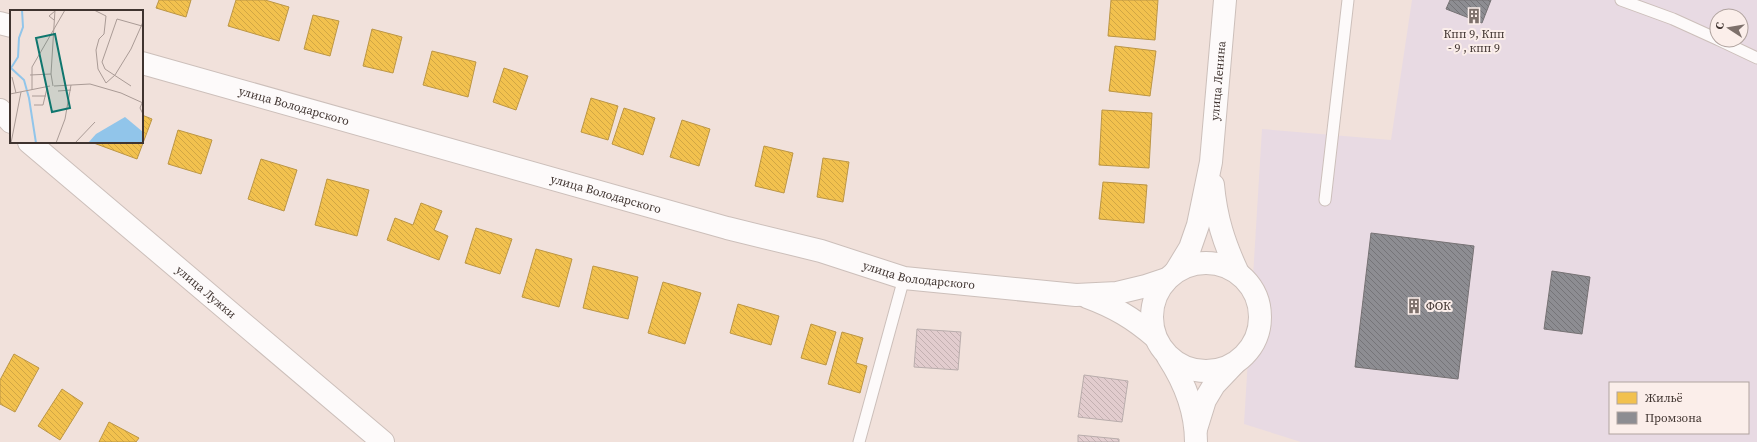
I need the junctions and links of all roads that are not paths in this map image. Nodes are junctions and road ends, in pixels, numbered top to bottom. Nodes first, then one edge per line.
1 (1225, 0) edge
2 (1348, 0) edge
3 (1621, 0) edge
4 (0, 23) edge
5 (10, 26) edge
6 (1709, 36) edge
7 (1735, 48) edge
8 (1757, 58) edge
9 (143, 63) edge
10 (0, 110) edge
11 (10, 121) edge
12 (30, 143) edge
13 (1211, 162) junction
14 (1325, 200) dead end
15 (1238, 273) junction
16 (1172, 275) junction
17 (904, 278) junction
18 (1076, 295) junction
19 (1155, 337) junction
20 (1167, 356) junction
21 (1234, 364) junction
22 (1196, 435) edge
23 (383, 442) edge
24 (858, 442) edge

1 - 13 street, улица Ленина
2 - 14 lane
3 - 6 lane
4 - 5 street
7 - 8 lane
9 - 17 street, улица Володарского
10 - 11 street
12 - 23 street, улица Лужки
13 - 15 street
13 - 16 street
15 - 16 street
15 - 21 street
16 - 18 street
16 - 19 street
17 - 18 street, улица Володарского
17 - 24 lane
18 - 19 street
19 - 20 street
20 - 21 street
20 - 22 street
21 - 22 street

